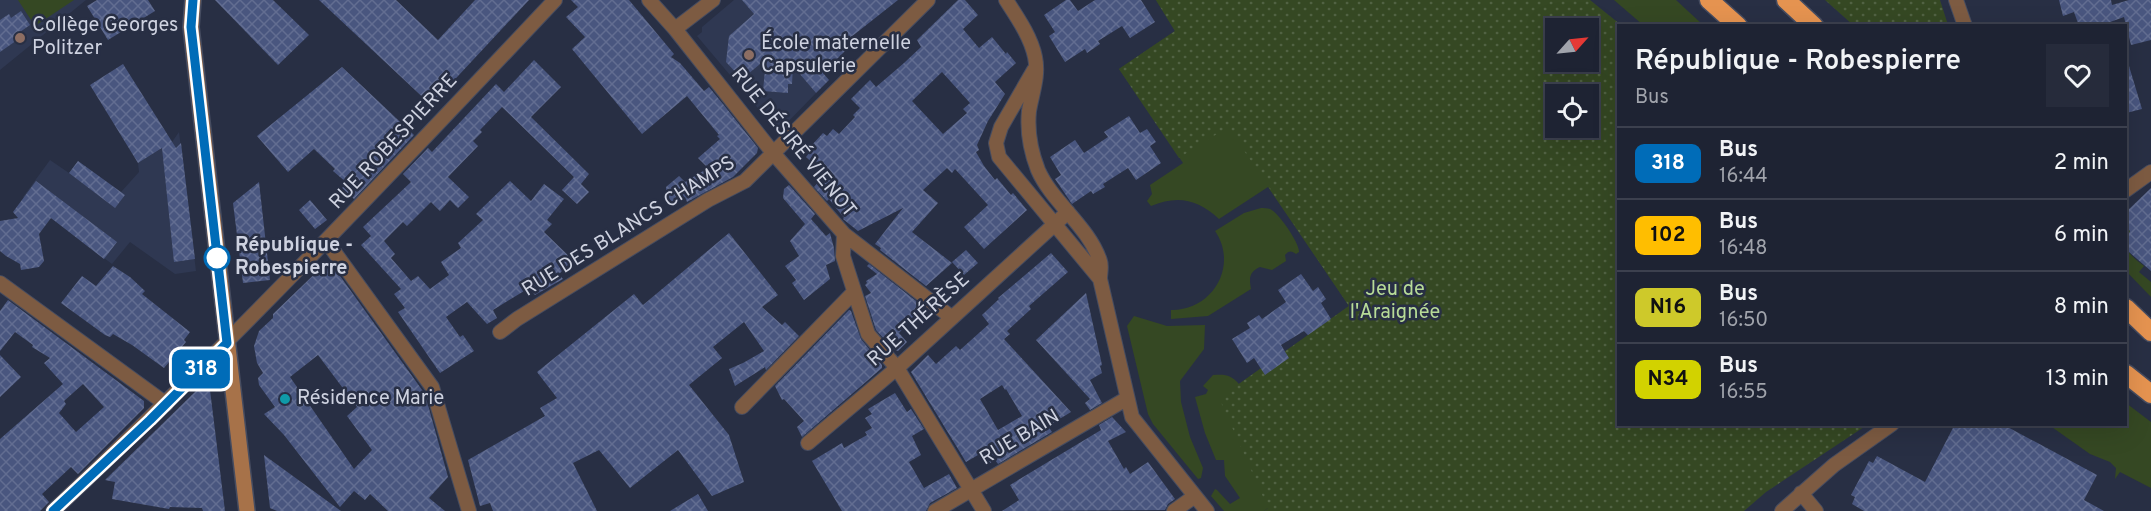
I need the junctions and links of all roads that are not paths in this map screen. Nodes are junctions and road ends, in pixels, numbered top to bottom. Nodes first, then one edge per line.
1 (193, 0) edge
2 (555, 0) edge
3 (649, 0) edge
4 (713, 0) edge
5 (928, 0) edge
6 (1006, 0) edge
7 (1709, 0) edge
8 (1786, 0) edge
9 (1956, 0) edge
10 (1736, 24) edge
11 (1812, 24) edge
12 (1964, 24) edge
13 (675, 29) junction
14 (1035, 67) junction
15 (774, 154) junction
16 (2151, 172) edge
17 (2127, 189) edge
18 (1068, 212) junction
19 (1054, 223) junction
20 (844, 234) junction
21 (327, 242) junction
22 (1100, 279) junction
23 (0, 283) edge
24 (854, 292) junction
25 (2127, 310) edge
26 (951, 317) junction
27 (500, 332) dead end
28 (2151, 333) edge
29 (227, 343) junction
30 (897, 368) junction
31 (2127, 375) edge
32 (2151, 394) edge
33 (1126, 399) junction
34 (166, 404) junction
35 (742, 407) dead end
36 (1889, 426) edge
37 (808, 443) dead end
38 (972, 489) junction
39 (1801, 493) junction
40 (1195, 496) junction
41 (53, 511) edge
42 (247, 511) edge
43 (469, 511) edge
44 (935, 511) edge
45 (984, 511) edge
46 (1174, 511) edge
47 (1207, 511) edge
48 (1782, 511) edge
49 (1816, 511) edge

1 - 29 main road
2 - 21 street, RUE ROBESPIERRE
3 - 13 street, RUE DÉSIRÉ VIENOT
4 - 13 street
5 - 15 street, RUE DES BLANCS CHAMPS
6 - 14 street
7 - 10 highway
8 - 11 highway
9 - 12 street
13 - 15 street, RUE DÉSIRÉ VIENOT
14 - 18 street
14 - 19 street
15 - 20 street, RUE DÉSIRÉ VIENOT
15 - 27 street, RUE DES BLANCS CHAMPS
16 - 17 street
18 - 19 street, RUE THÉRÈSE
18 - 22 street
19 - 22 street
19 - 26 street, RUE THÉRÈSE
20 - 24 street, RUE DÉSIRÉ VIENOT
20 - 26 street
21 - 29 street, RUE ROBESPIERRE
21 - 43 street
22 - 33 street
23 - 34 street
24 - 30 street, RUE DÉSIRÉ VIENOT
24 - 35 street
25 - 28 highway
26 - 30 street, RUE THÉRÈSE
29 - 34 street, RUE ROBESPIERRE
29 - 42 main road
30 - 37 street, RUE THÉRÈSE
30 - 38 street, RUE DÉSIRÉ VIENOT
31 - 32 highway
33 - 38 street, RUE BAIN
33 - 40 street
34 - 41 street, RUE ROBESPIERRE
36 - 39 street
38 - 44 street, RUE BAIN
38 - 45 street, RUE DÉSIRÉ VIENOT
39 - 48 street
39 - 49 street
40 - 46 street
40 - 47 street

